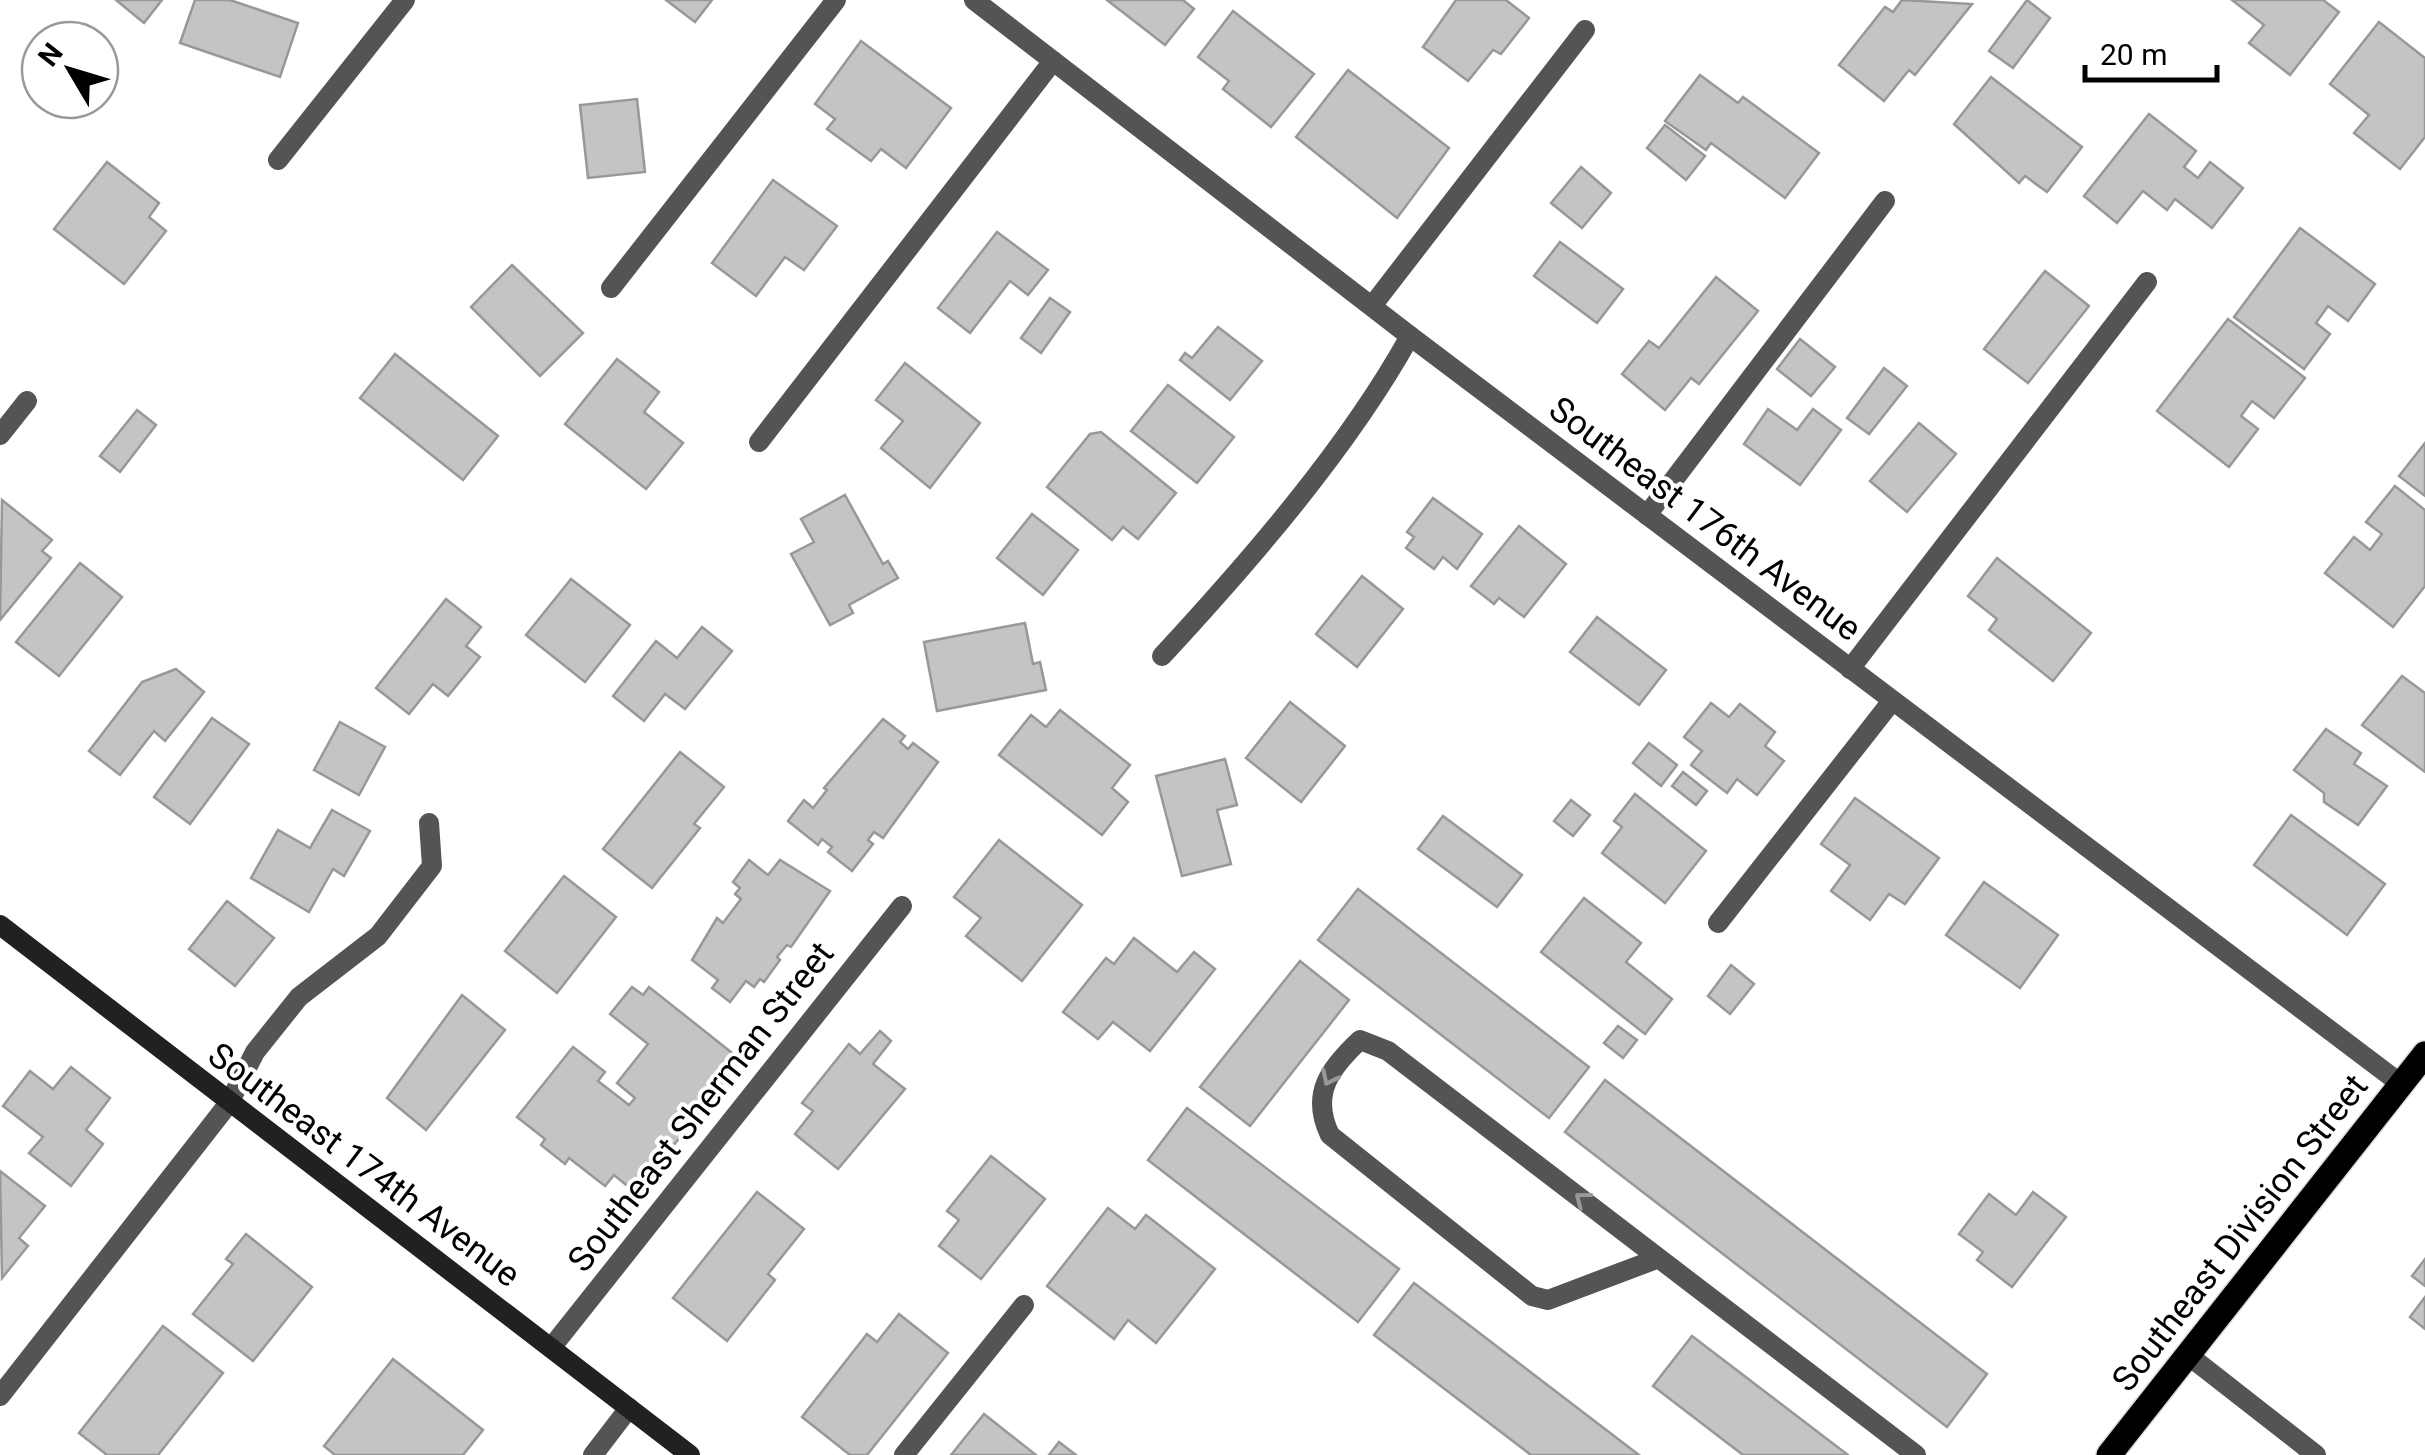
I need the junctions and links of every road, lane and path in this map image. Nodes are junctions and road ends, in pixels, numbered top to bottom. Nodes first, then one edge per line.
1 (404, 0) edge
2 (836, 0) edge
3 (974, 0) edge
4 (1584, 30) dead end
5 (1054, 61) junction
6 (278, 160) dead end
7 (1885, 201) dead end
8 (2147, 282) dead end
9 (611, 288) dead end
10 (1372, 306) junction
11 (1410, 336) junction
12 (26, 401) dead end
13 (0, 435) edge
14 (760, 442) dead end
15 (1647, 515) junction
16 (1162, 656) dead end
17 (1850, 669) junction
18 (1892, 701) junction
19 (429, 823) dead end
20 (902, 906) dead end
21 (1718, 923) dead end
22 (0, 925) edge
23 (2425, 1054) edge
24 (2401, 1084) junction
25 (229, 1103) junction
26 (1659, 1258) junction
27 (1024, 1305) dead end
28 (550, 1348) junction
29 (2188, 1355) junction
30 (0, 1396) edge
31 (629, 1408) junction
32 (594, 1455) edge
33 (690, 1455) edge
34 (904, 1455) edge
35 (1916, 1455) edge
36 (2110, 1455) edge
37 (2316, 1455) edge

1 - 6 street
2 - 9 street
3 - 5 street, Southeast 176th Avenue
4 - 10 street
5 - 10 street, Southeast 176th Avenue
5 - 14 street
7 - 15 street
8 - 17 street
10 - 11 street, Southeast 176th Avenue
11 - 15 street, Southeast 176th Avenue
11 - 16 street
12 - 13 street
15 - 17 street, Southeast 176th Avenue
17 - 18 street, Southeast 176th Avenue
18 - 21 street
18 - 24 street, Southeast 176th Avenue
19 - 25 street
20 - 28 street, Southeast Sherman Street
22 - 25 street, Southeast 174th Avenue
23 - 24 main road, Southeast Division Street
24 - 29 main road, Southeast Division Street
25 - 28 street, Southeast 174th Avenue
25 - 30 street
26 -> 26 street
26 - 35 street
27 - 34 street
28 - 31 street, Southeast 174th Avenue
29 - 36 main road, Southeast Division Street
29 - 37 street
31 - 32 street
31 - 33 street, Southeast 174th Avenue

